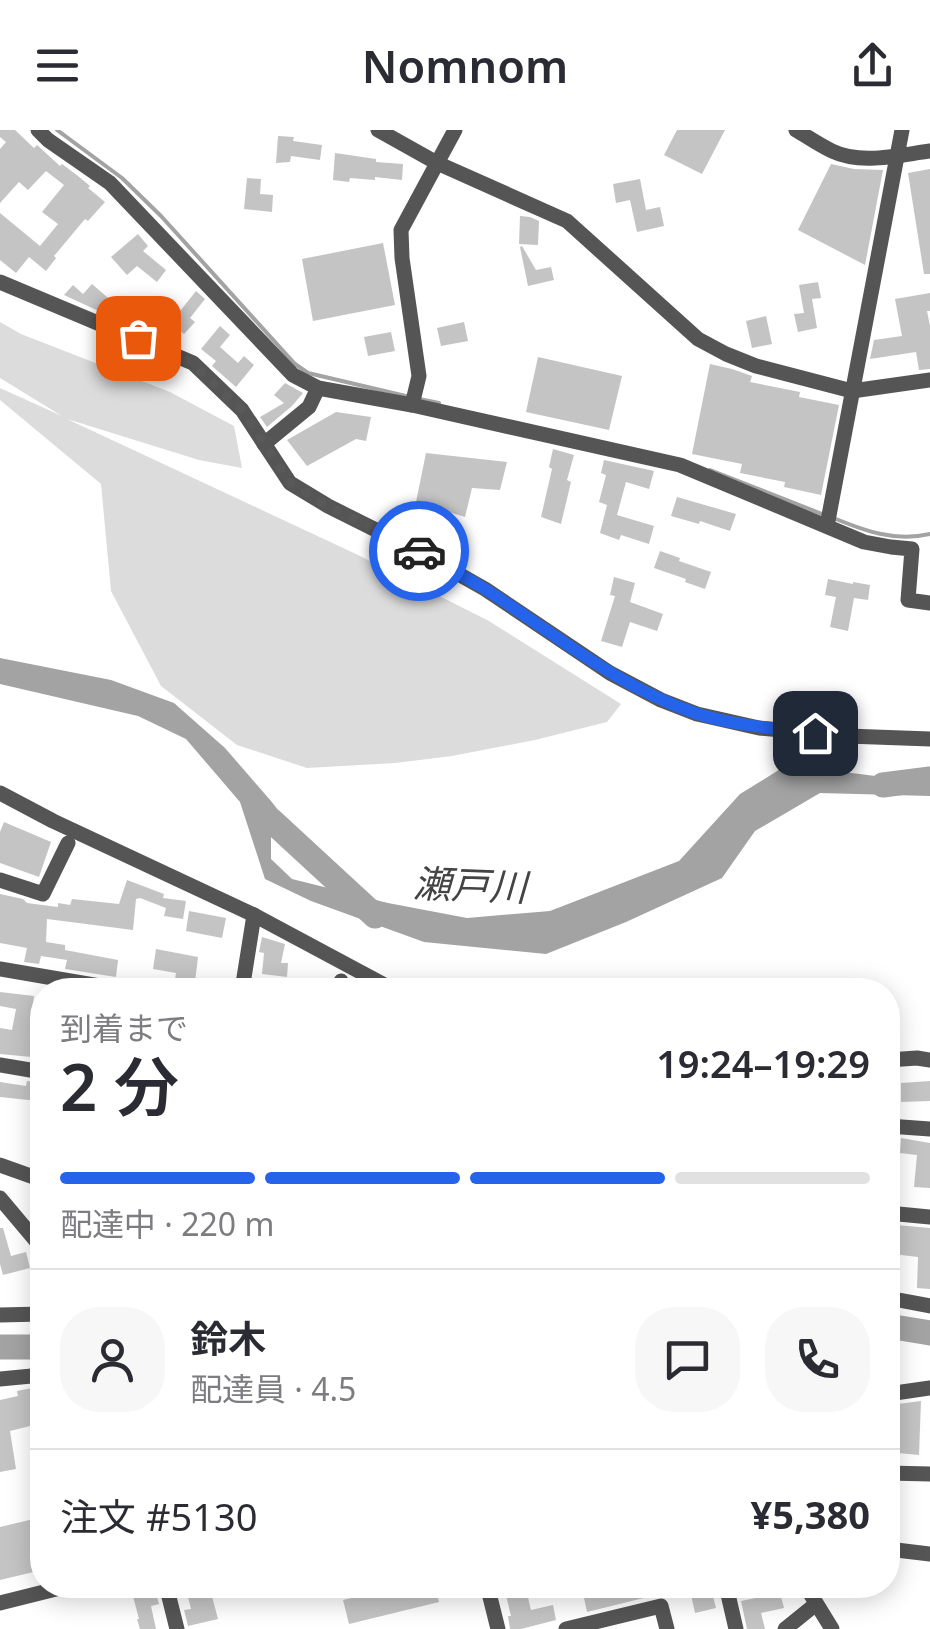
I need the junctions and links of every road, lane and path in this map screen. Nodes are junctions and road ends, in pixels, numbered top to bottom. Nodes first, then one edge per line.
1 (38, 130) edge
2 (378, 130) edge
3 (456, 130) edge
4 (796, 130) edge
5 (902, 130) edge
6 (930, 151) edge
7 (897, 156) junction
8 (436, 163) junction
9 (0, 282) edge
10 (930, 380) edge
11 (318, 388) junction
12 (852, 391) junction
13 (412, 405) junction
14 (264, 444) junction
15 (828, 526) junction
16 (930, 545) edge
17 (912, 549) junction
18 (930, 604) edge
19 (930, 740) edge
20 (0, 794) edge
21 (68, 842) dead end
22 (0, 880) edge
23 (254, 916) junction
24 (0, 969) edge
25 (52, 978) edge
26 (244, 978) edge
27 (371, 978) edge
28 (900, 1059) edge
29 (930, 1060) edge
30 (0, 1065) edge
31 (30, 1070) edge
32 (900, 1127) edge
33 (930, 1129) edge
34 (0, 1164) edge
35 (30, 1175) edge
36 (1, 1200) edge
37 (900, 1214) edge
38 (930, 1218) edge
39 (30, 1234) edge
40 (900, 1300) edge
41 (930, 1306) edge
42 (30, 1314) edge
43 (0, 1315) edge
44 (30, 1376) edge
45 (0, 1379) edge
46 (930, 1388) edge
47 (900, 1392) edge
48 (900, 1473) edge
49 (930, 1474) edge
50 (900, 1550) edge
51 (930, 1554) edge
52 (30, 1595) edge
53 (169, 1598) edge
54 (490, 1598) edge
55 (728, 1598) edge
56 (813, 1598) edge
57 (0, 1602) edge
58 (816, 1604) junction
59 (177, 1629) edge
60 (498, 1629) edge
61 (566, 1629) edge
62 (667, 1629) edge
63 (736, 1629) edge
64 (786, 1629) edge
65 (832, 1629) edge

1 - 11 street
2 - 8 street
3 - 8 street
4 - 7 street
5 - 7 street
6 - 7 street
7 - 12 street
8 - 12 street
8 - 13 street
9 - 14 street
10 - 12 street
11 - 13 street
11 - 14 street
12 - 15 street
13 - 15 street
14 - 19 street
15 - 17 street
16 - 17 street
17 - 18 street
20 - 23 street
21 - 22 street
23 - 26 street
23 - 27 street
24 - 25 street
28 - 29 street
30 - 31 street
32 - 33 street
34 - 35 street
36 - 39 street
37 - 38 street
40 - 41 street
42 - 43 street
44 - 45 street
46 - 47 street
48 - 49 street
50 - 51 street
52 - 57 street
53 - 59 street
54 - 60 street
55 - 63 street
56 - 58 street
58 - 64 street
58 - 65 street
61 - 62 street

